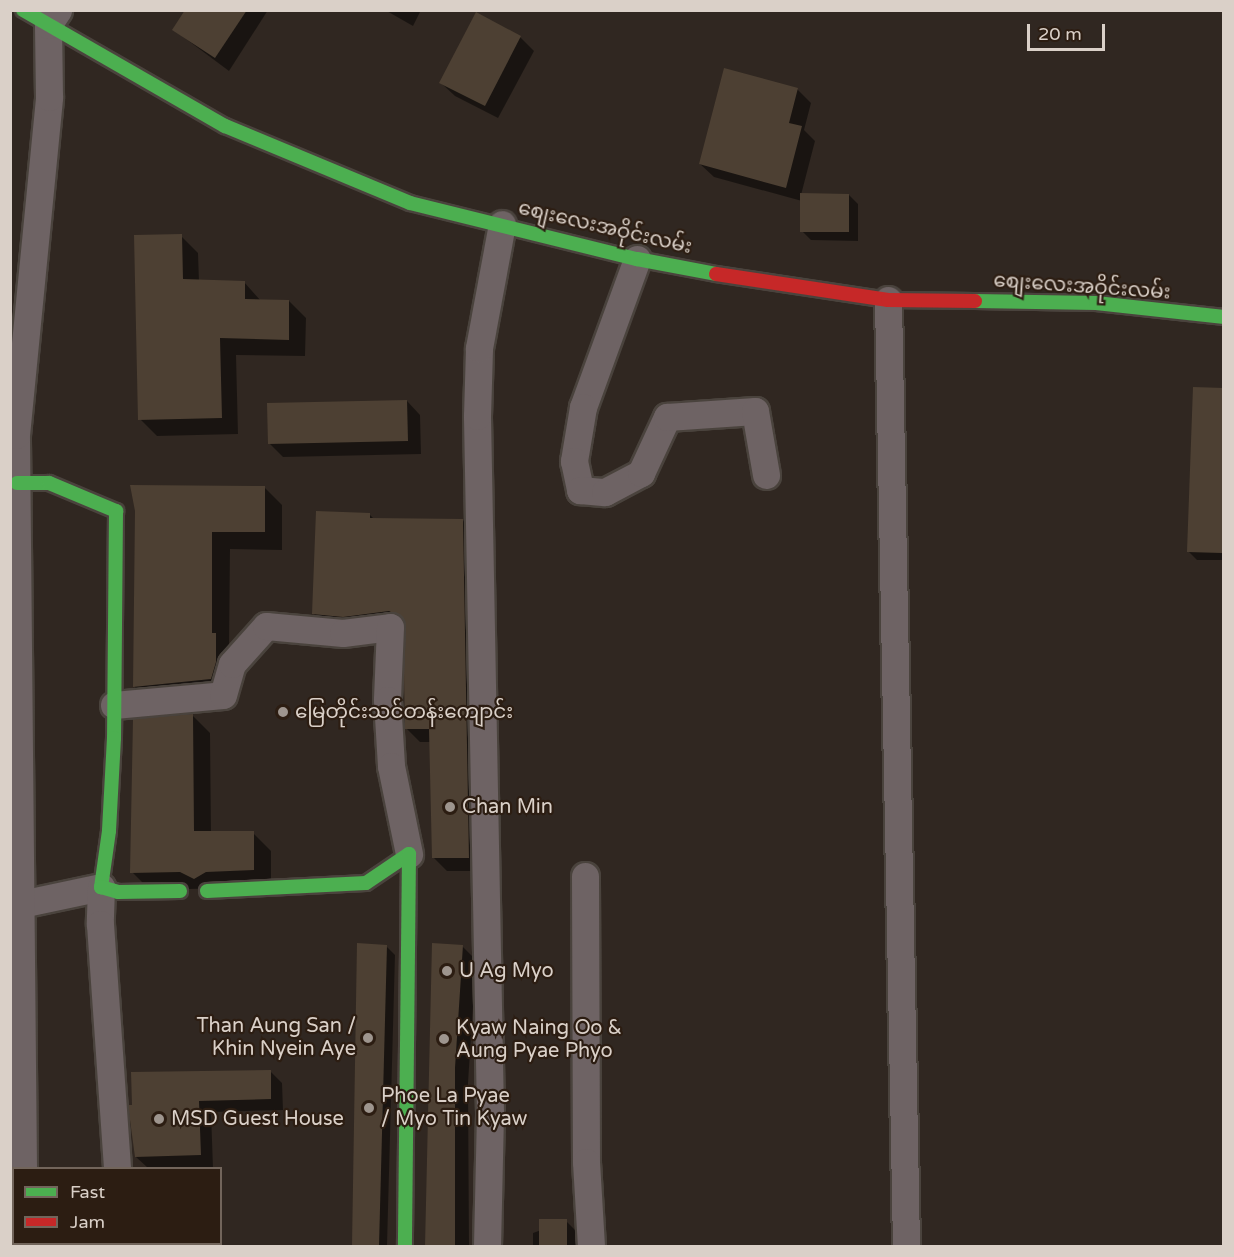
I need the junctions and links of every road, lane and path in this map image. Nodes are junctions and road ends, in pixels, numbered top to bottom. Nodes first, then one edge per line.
1 (23, 10) edge
2 (53, 18) edge
3 (502, 224) junction
4 (638, 259) junction
5 (888, 300) junction
6 (1224, 317) edge
7 (766, 475) dead end
8 (17, 483) junction
9 (114, 705) junction
10 (409, 854) junction
11 (585, 876) dead end
12 (101, 887) junction
13 (180, 891) dead end
14 (207, 891) dead end
15 (21, 904) junction
16 (23, 1167) edge
17 (117, 1167) edge
18 (405, 1246) edge
19 (487, 1246) edge
20 (591, 1246) edge
21 (906, 1246) edge

1 - 2 street, စျေးလေးအဝိုင်းလမ်း
2 - 3 street, စျေးလေးအဝိုင်းလမ်း
2 - 8 street
3 - 4 street, စျေးလေးအဝိုင်းလမ်း
3 - 19 street
4 - 5 street, စျေးလေးအဝိုင်းလမ်း
4 - 7 street
5 - 6 street, စျေးလေးအဝိုင်းလမ်း
5 - 21 street
8 - 9 street
8 - 15 street
9 - 10 street
9 - 12 street
10 - 14 street
10 - 18 street
11 - 20 street
12 - 13 street
12 - 15 street
12 - 17 street
15 - 16 street

